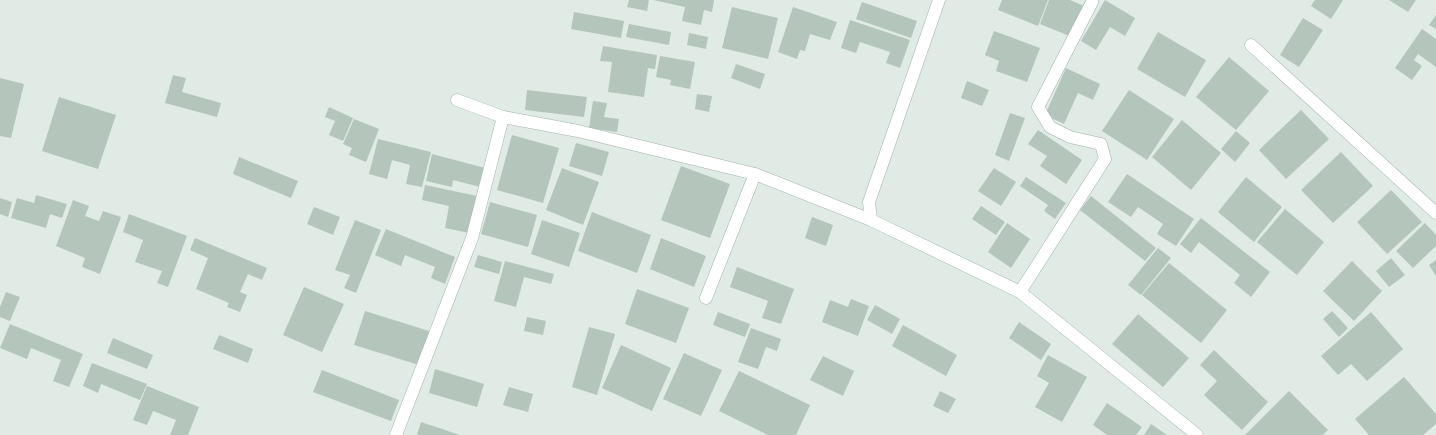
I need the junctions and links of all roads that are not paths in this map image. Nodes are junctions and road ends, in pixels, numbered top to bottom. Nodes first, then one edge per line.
1 (939, 0) edge
2 (1092, 2) dead end
3 (1251, 45) dead end
4 (457, 100) dead end
5 (503, 117) junction
6 (755, 174) junction
7 (1436, 213) edge
8 (871, 220) junction
9 (1020, 292) junction
10 (706, 298) dead end
11 (396, 435) edge
12 (1197, 435) edge

1 - 8 street
2 - 9 street
3 - 7 street
4 - 5 street
5 - 6 street
5 - 11 street
6 - 8 street
6 - 10 street
8 - 9 street
9 - 12 street

